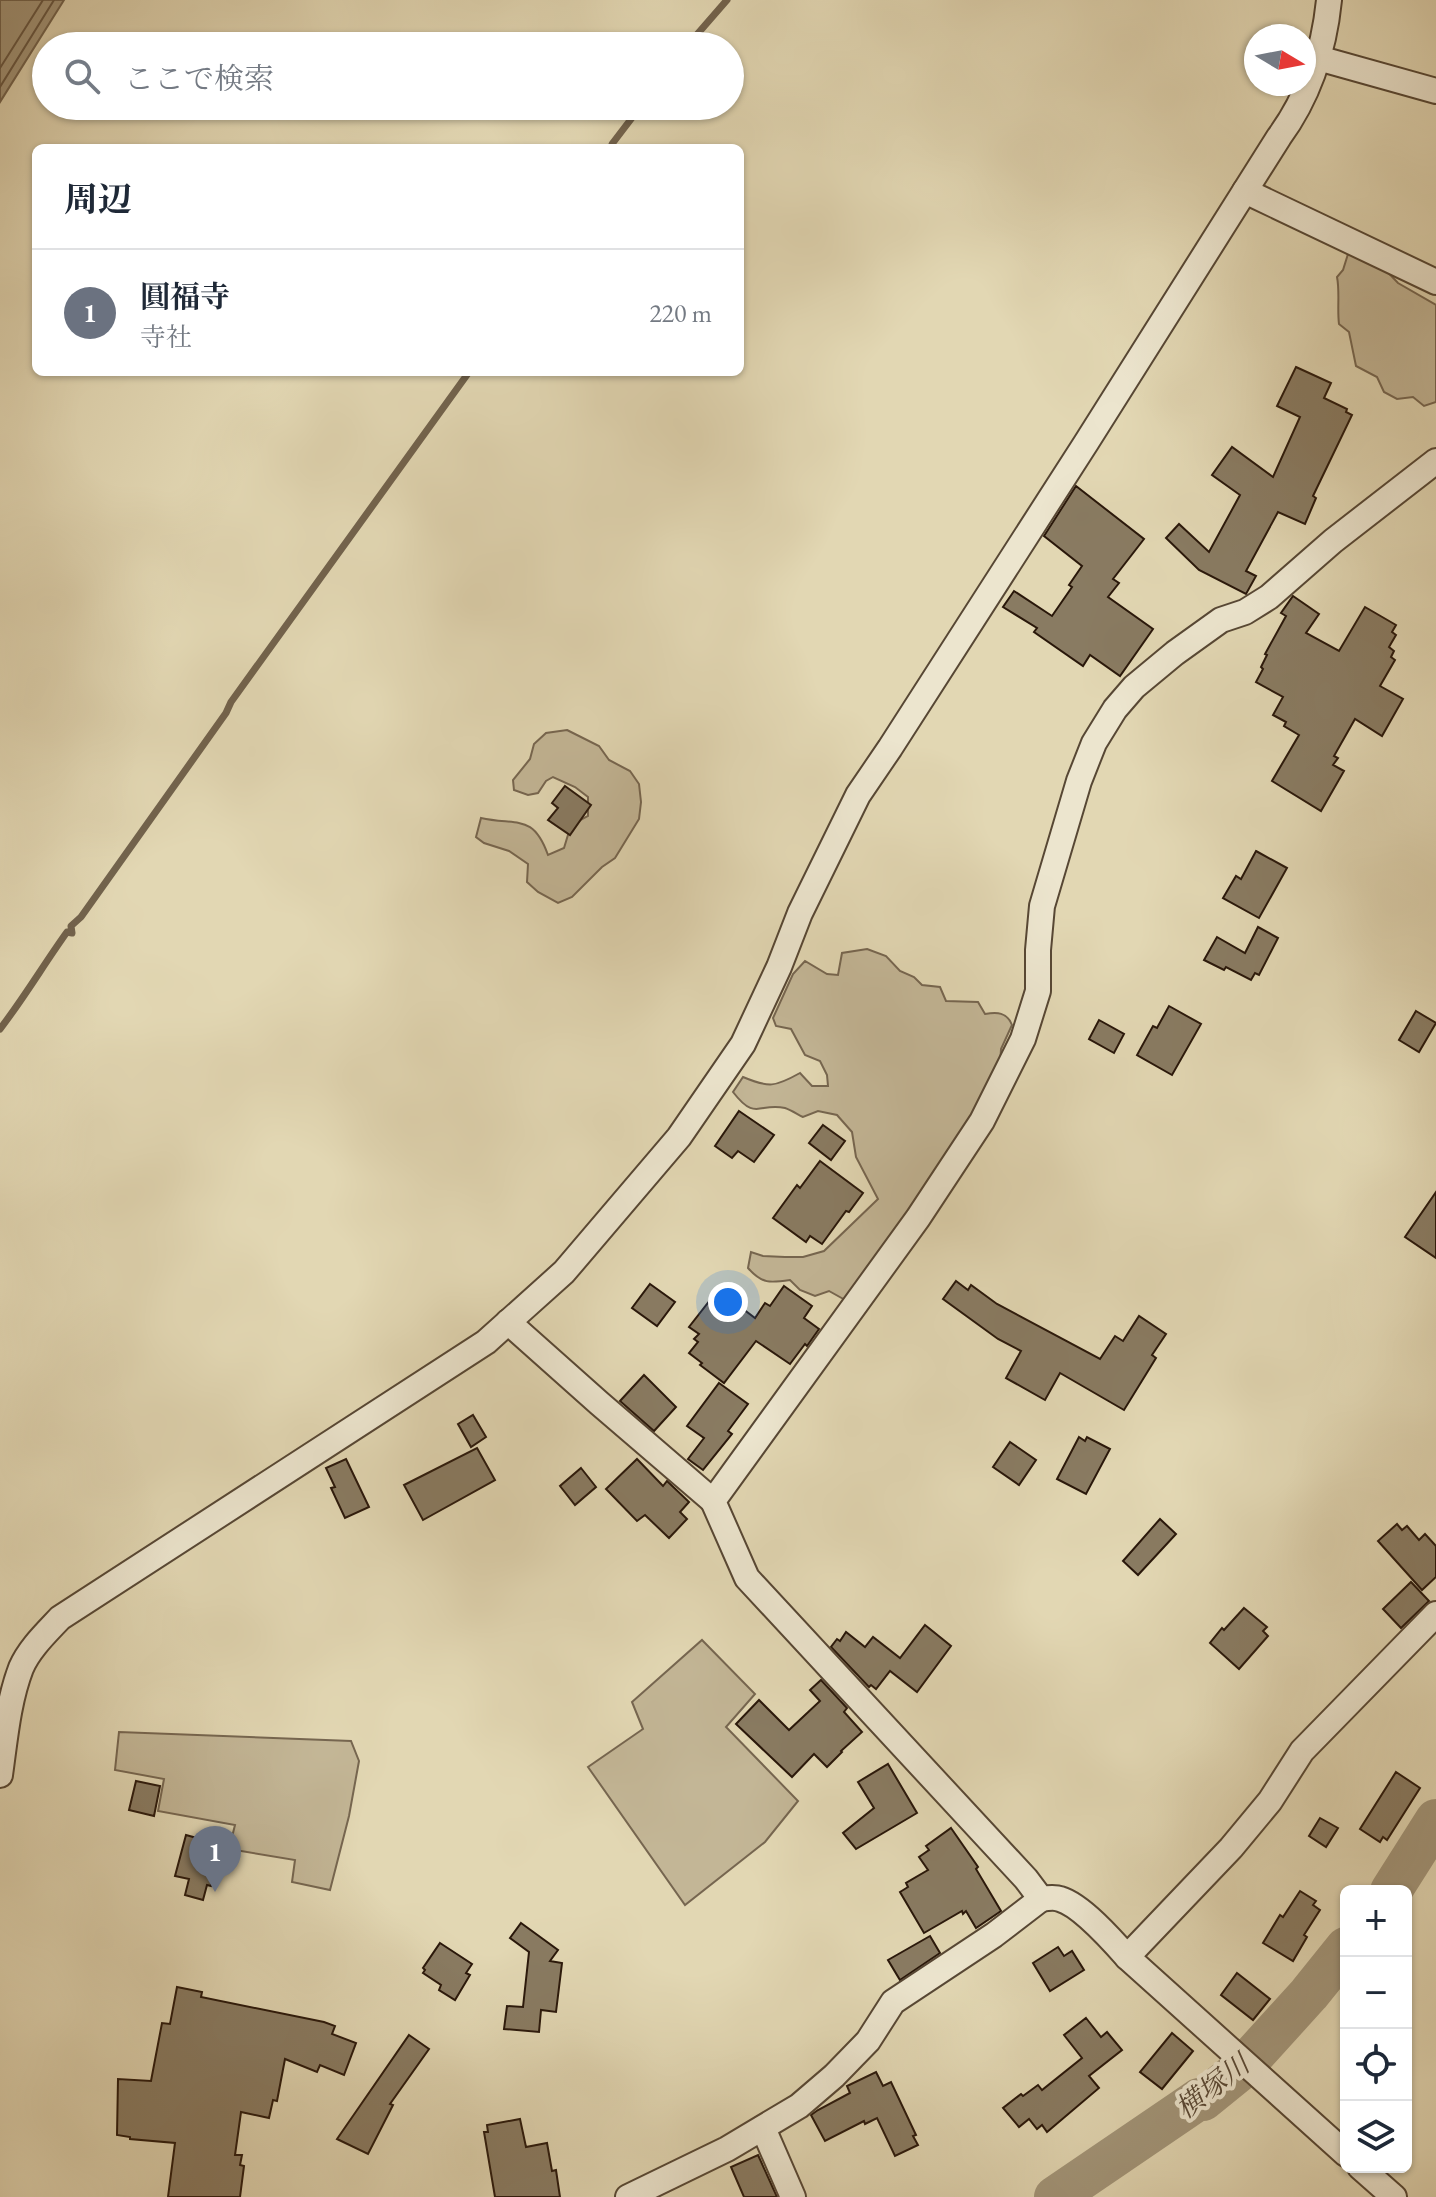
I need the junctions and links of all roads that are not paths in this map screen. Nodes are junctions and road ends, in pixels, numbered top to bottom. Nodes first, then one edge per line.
1 (1329, 0) edge
2 (1318, 58) junction
3 (1436, 91) edge
4 (1245, 191) junction
5 (1436, 282) edge
6 (1436, 461) edge
7 (508, 1322) junction
8 (713, 1501) junction
9 (1436, 1614) edge
10 (0, 1775) edge
11 (1041, 1899) junction
12 (1127, 1957) junction
13 (763, 2128) junction
14 (1340, 2149) edge
15 (1367, 2173) edge
16 (628, 2197) edge
17 (793, 2197) edge
18 (1394, 2197) edge

1 - 2 street
2 - 3 street
2 - 4 street
4 - 5 street
4 - 7 street
6 - 8 street
7 - 8 street
7 - 10 street
8 - 11 street
9 - 12 street
11 - 12 street
11 - 13 street
12 - 14 street
13 - 16 street
13 - 17 street
15 - 18 street

